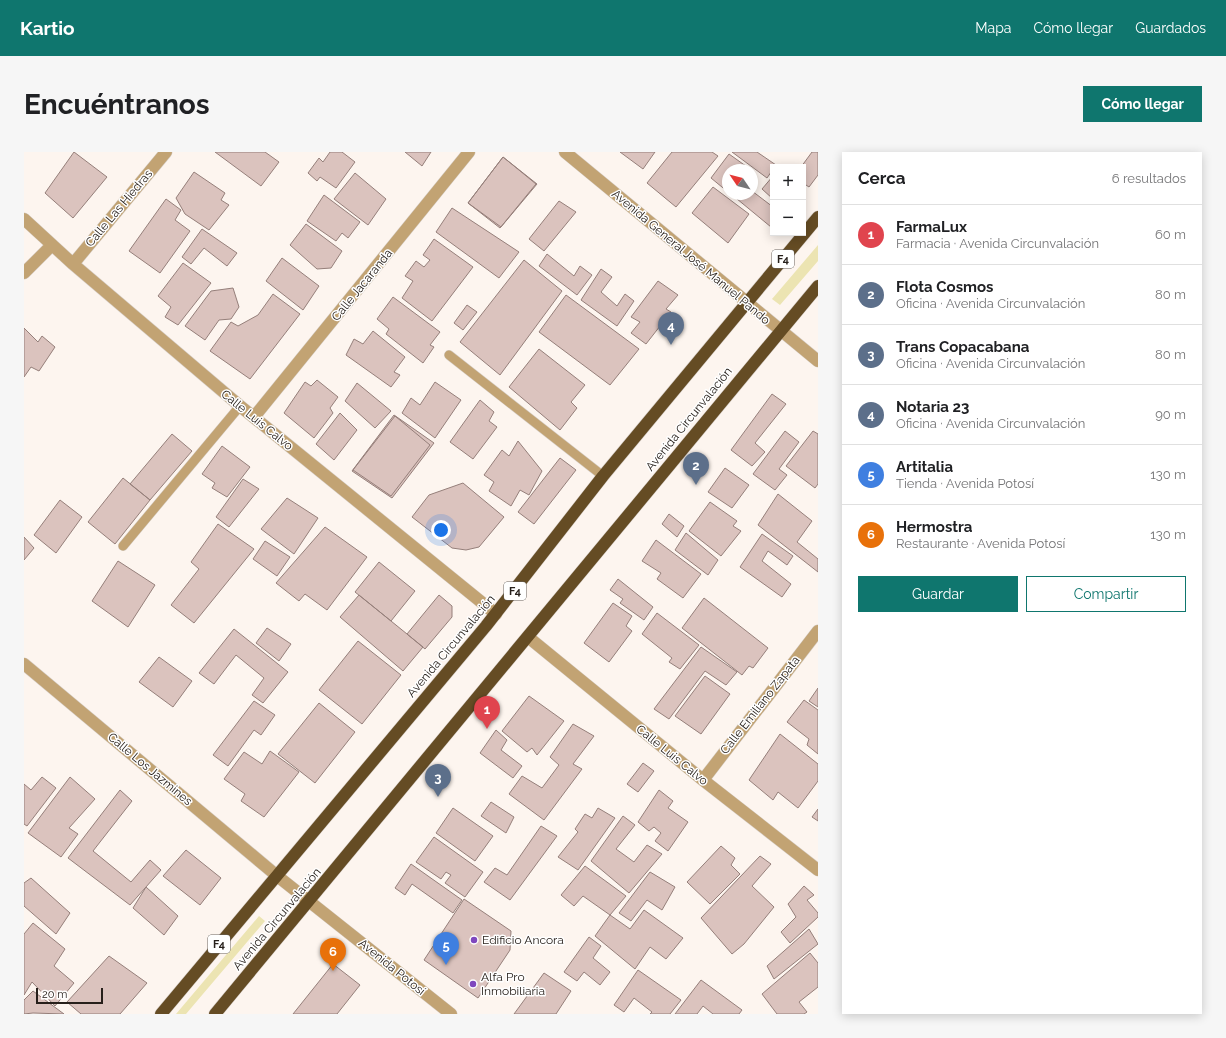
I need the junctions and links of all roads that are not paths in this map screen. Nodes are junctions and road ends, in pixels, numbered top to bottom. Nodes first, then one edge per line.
1 (166, 152) edge
2 (469, 152) edge
3 (565, 152) edge
4 (818, 217) edge
5 (24, 219) edge
6 (52, 245) junction
7 (73, 264) junction
8 (24, 273) edge
9 (818, 286) edge
10 (747, 301) junction
11 (780, 331) junction
12 (449, 355) dead end
13 (818, 361) edge
14 (240, 406) junction
15 (254, 417) junction
16 (603, 476) junction
17 (123, 546) dead end
18 (496, 614) junction
19 (818, 630) edge
20 (528, 637) junction
21 (24, 664) edge
22 (703, 780) junction
23 (818, 870) edge
24 (276, 874) junction
25 (310, 901) junction
26 (161, 1014) edge
27 (215, 1014) edge
28 (451, 1014) edge

1 - 7 street, Calle Las Hiedras
2 - 15 street, Calle Jacaranda
3 - 10 street, Avenida General José Manuel Pando
4 - 10 highway, Avenida Circunvalación / F4
5 - 6 street, Calle Luis Calvo
6 - 7 street, Calle Luis Calvo
6 - 8 street
7 - 14 street, Calle Luis Calvo
9 - 11 highway, Avenida Circunvalación
10 - 11 street, Avenida General José Manuel Pando
10 - 16 highway, Avenida Circunvalación / F4
11 - 13 street, Avenida General José Manuel Pando
11 - 20 highway, Avenida Circunvalación
12 - 16 lane
14 - 15 street, Calle Luis Calvo
14 - 17 lane
15 - 18 street, Calle Luis Calvo
16 - 18 highway, Avenida Circunvalación / F4
18 - 24 highway, Avenida Circunvalación / F4
19 - 22 street, Calle Emiliano Zapata
20 - 22 street, Calle Luis Calvo
20 - 25 highway, Avenida Circunvalación
21 - 24 street, Calle Los Jazmines
22 - 23 street, Calle Luis Calvo
24 - 25 street, Avenida Potosí
24 - 26 highway, Avenida Circunvalación / F4
25 - 27 highway, Avenida Circunvalación
25 - 28 street, Avenida Potosí

